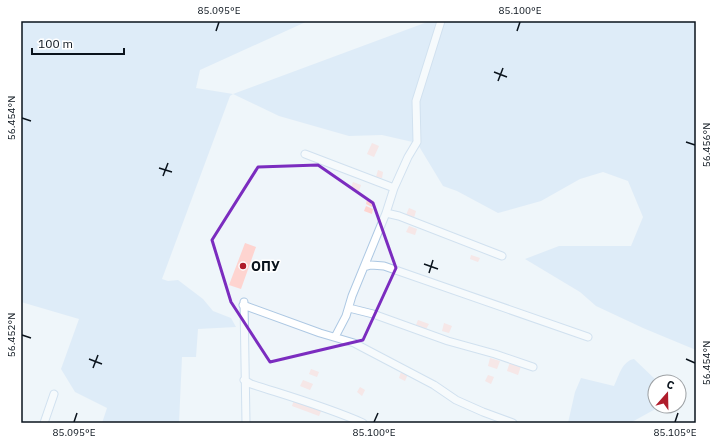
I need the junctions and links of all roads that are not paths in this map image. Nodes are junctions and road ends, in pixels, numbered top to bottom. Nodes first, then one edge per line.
1 (441, 21) edge
2 (305, 154) dead end
3 (394, 188) junction
4 (386, 212) junction
5 (502, 256) dead end
6 (364, 267) junction
7 (349, 308) junction
8 (588, 336) dead end
9 (335, 337) junction
10 (533, 367) dead end
11 (244, 380) junction
12 (54, 394) dead end
13 (44, 423) edge
14 (246, 423) edge
15 (362, 423) edge
16 (513, 423) edge

1 - 3 street
2 - 3 street
3 - 4 street
4 - 5 street
4 - 6 street
6 - 7 street
6 - 8 street
7 - 9 street
7 - 10 street
9 - 11 street
9 - 16 street
11 - 14 street
11 - 15 street
12 - 13 street

